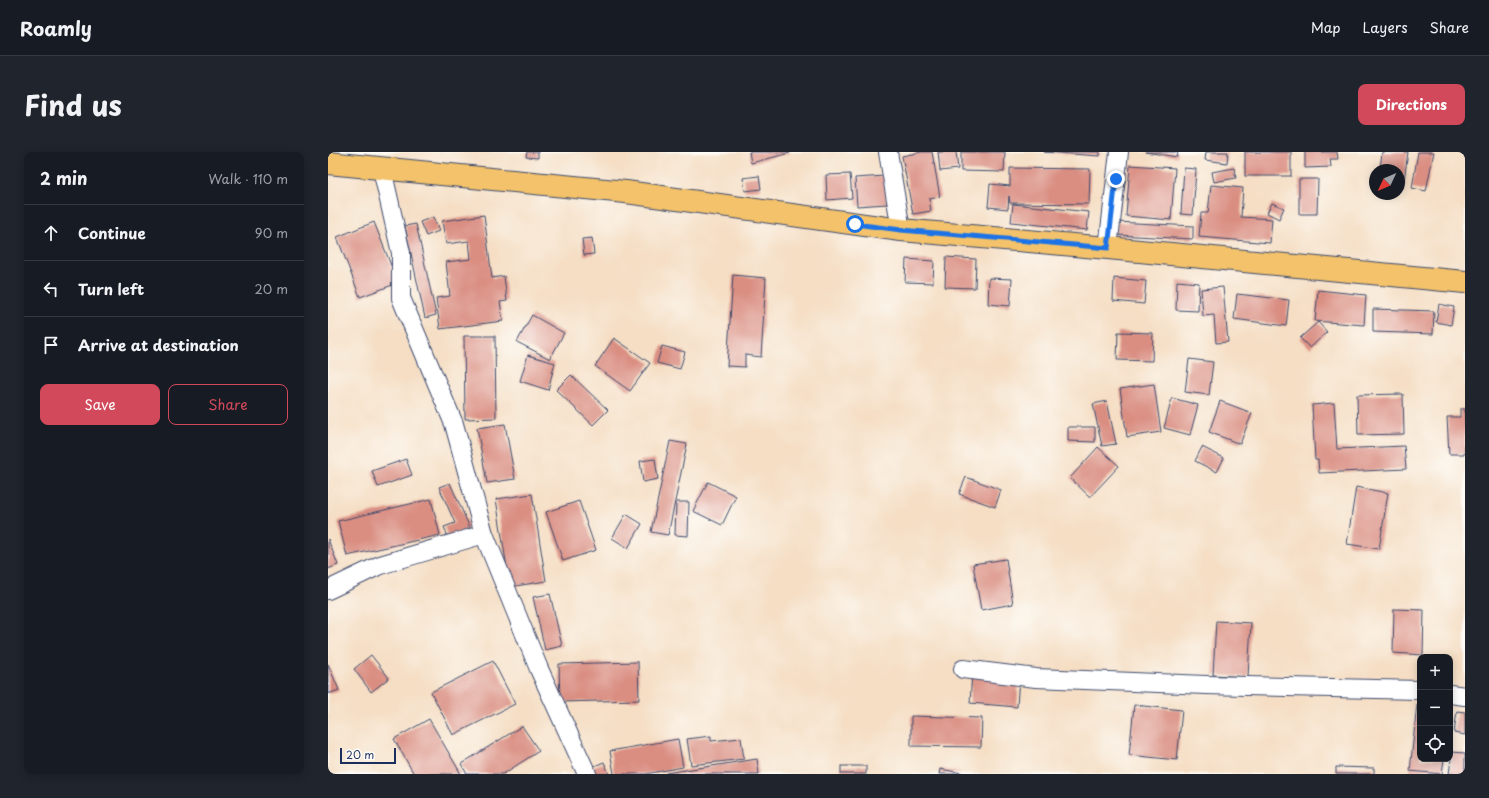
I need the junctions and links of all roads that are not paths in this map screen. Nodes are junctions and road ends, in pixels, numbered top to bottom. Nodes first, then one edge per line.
1 (888, 152) edge
2 (1119, 152) edge
3 (328, 163) edge
4 (382, 169) junction
5 (901, 230) junction
6 (1108, 248) junction
7 (1465, 282) edge
8 (484, 534) junction
9 (328, 590) edge
10 (963, 669) dead end
11 (1417, 690) edge
12 (1453, 694) edge
13 (1465, 696) edge
14 (586, 774) edge

1 - 5 street
2 - 6 street
3 - 4 main road
4 - 5 main road
4 - 8 street
5 - 6 main road
6 - 7 main road
8 - 9 street
8 - 14 street
10 - 11 street
12 - 13 street

